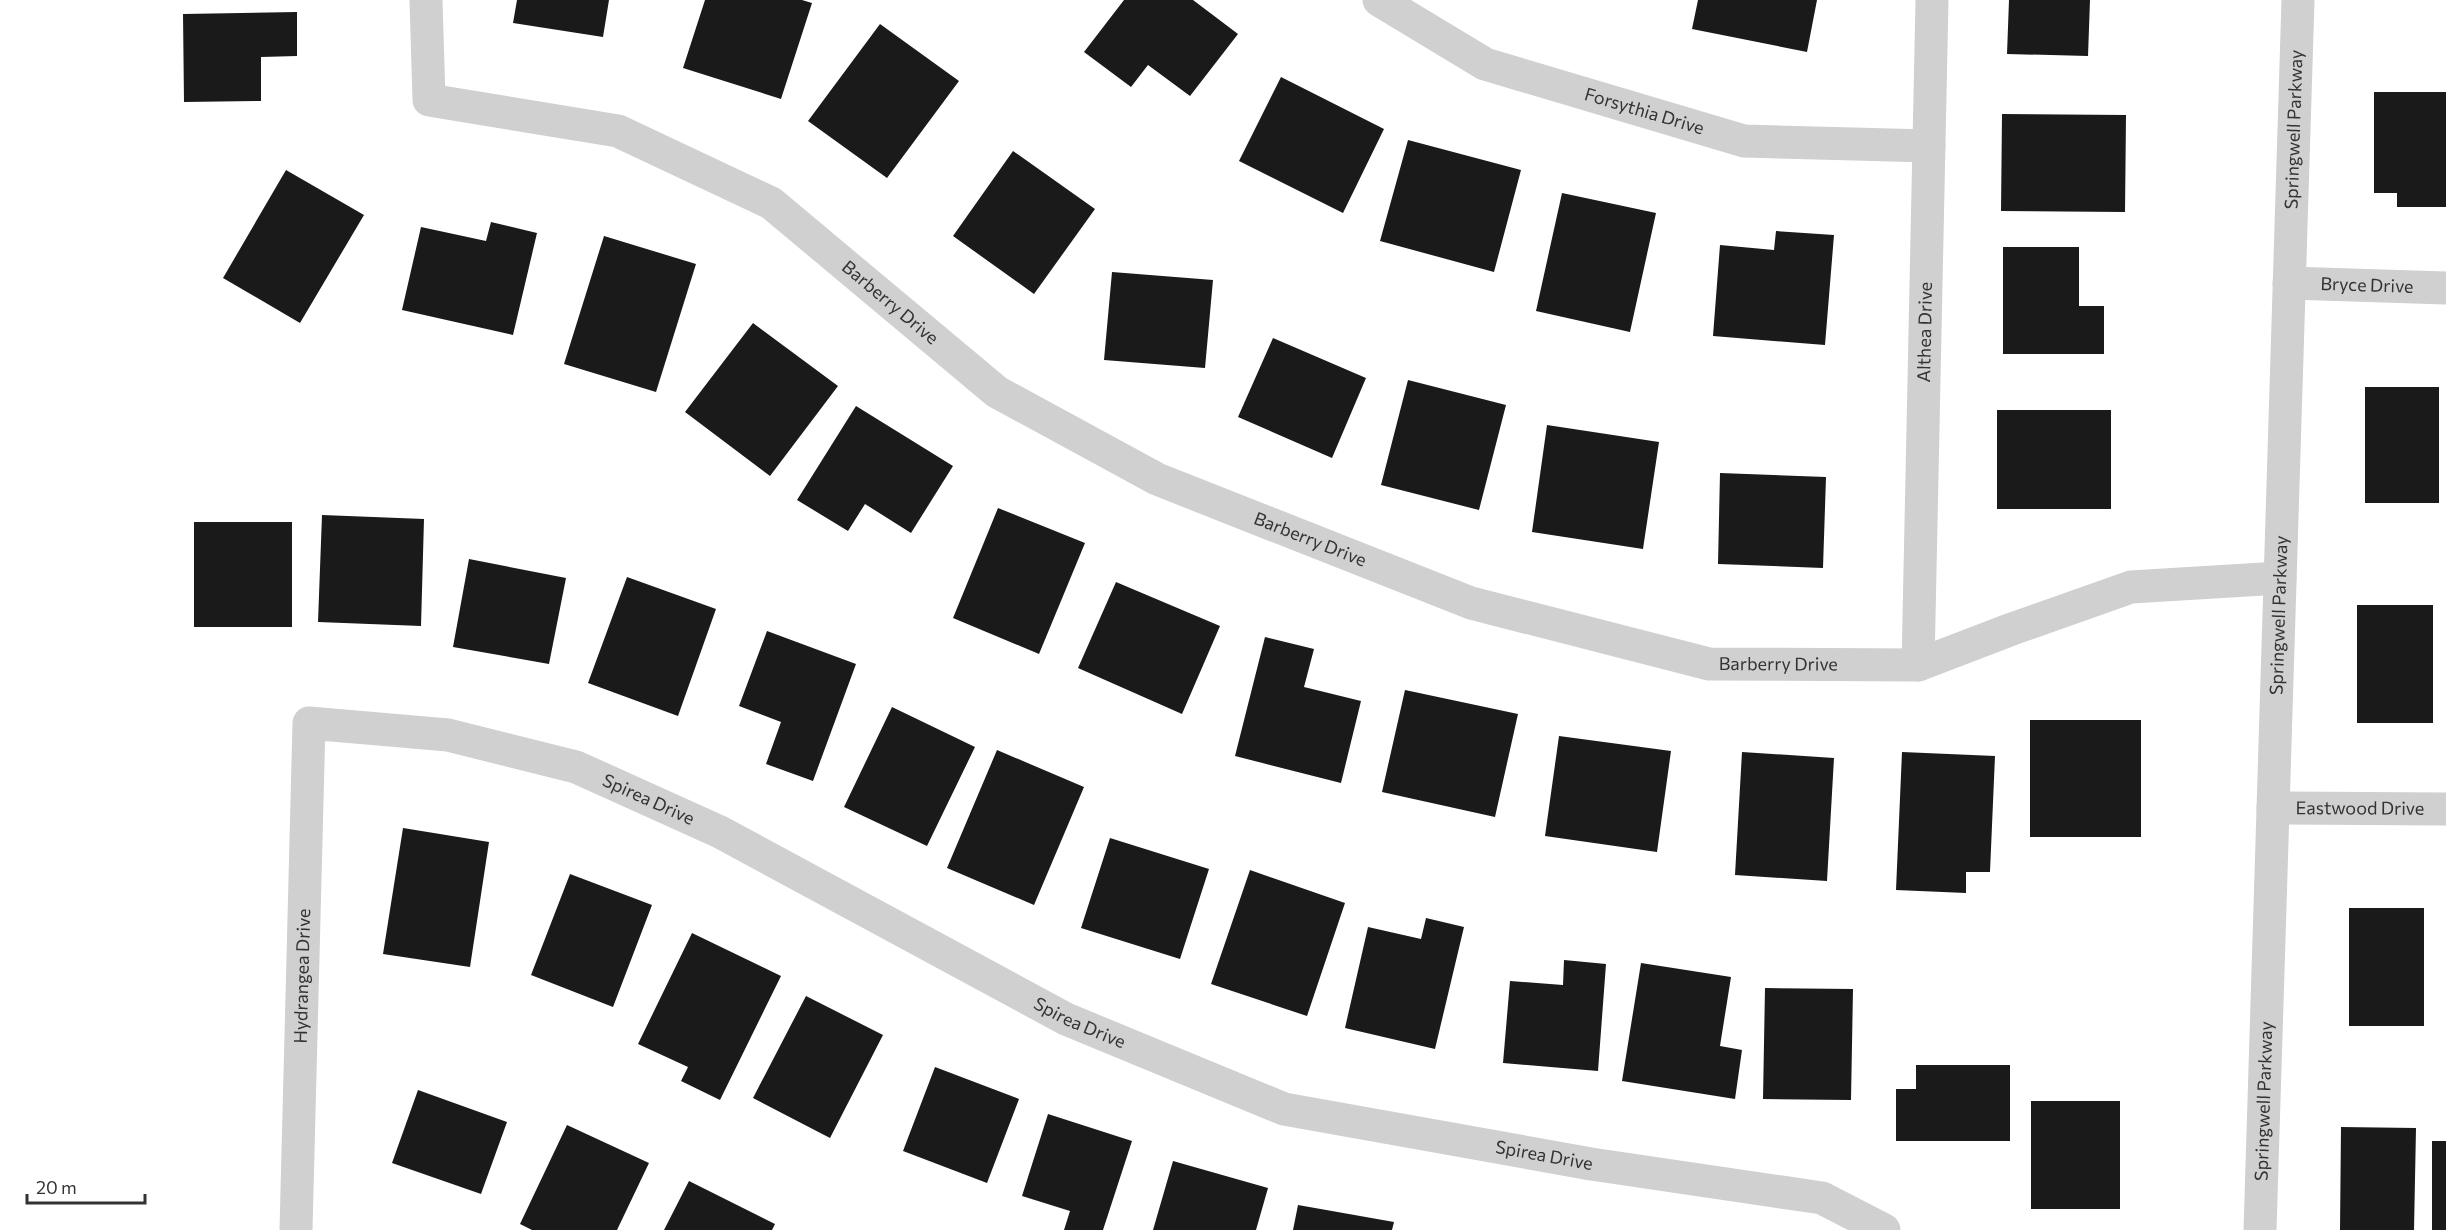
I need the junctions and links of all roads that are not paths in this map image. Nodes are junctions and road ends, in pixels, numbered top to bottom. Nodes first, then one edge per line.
1 (426, 0) edge
2 (1379, 0) edge
3 (1932, 0) edge
4 (2298, 0) edge
5 (1929, 146) junction
6 (2289, 283) junction
7 (2446, 288) edge
8 (2280, 578) junction
9 (1918, 665) junction
10 (309, 723) joint
11 (2273, 808) junction
12 (2446, 809) edge
13 (296, 1230) edge
14 (1884, 1230) edge
15 (2260, 1230) edge

1 - 9 street, Barberry Drive
2 - 5 street, Forsythia Drive
3 - 5 street, Althea Drive
4 - 6 street, Springwell Parkway
5 - 9 street, Althea Drive
6 - 7 street, Bryce Drive
6 - 8 street, Springwell Parkway
8 - 9 street, Barberry Drive
8 - 11 street, Springwell Parkway
10 - 13 street, Hydrangea Drive
10 - 14 street, Spirea Drive
11 - 12 street, Eastwood Drive
11 - 15 street, Springwell Parkway

